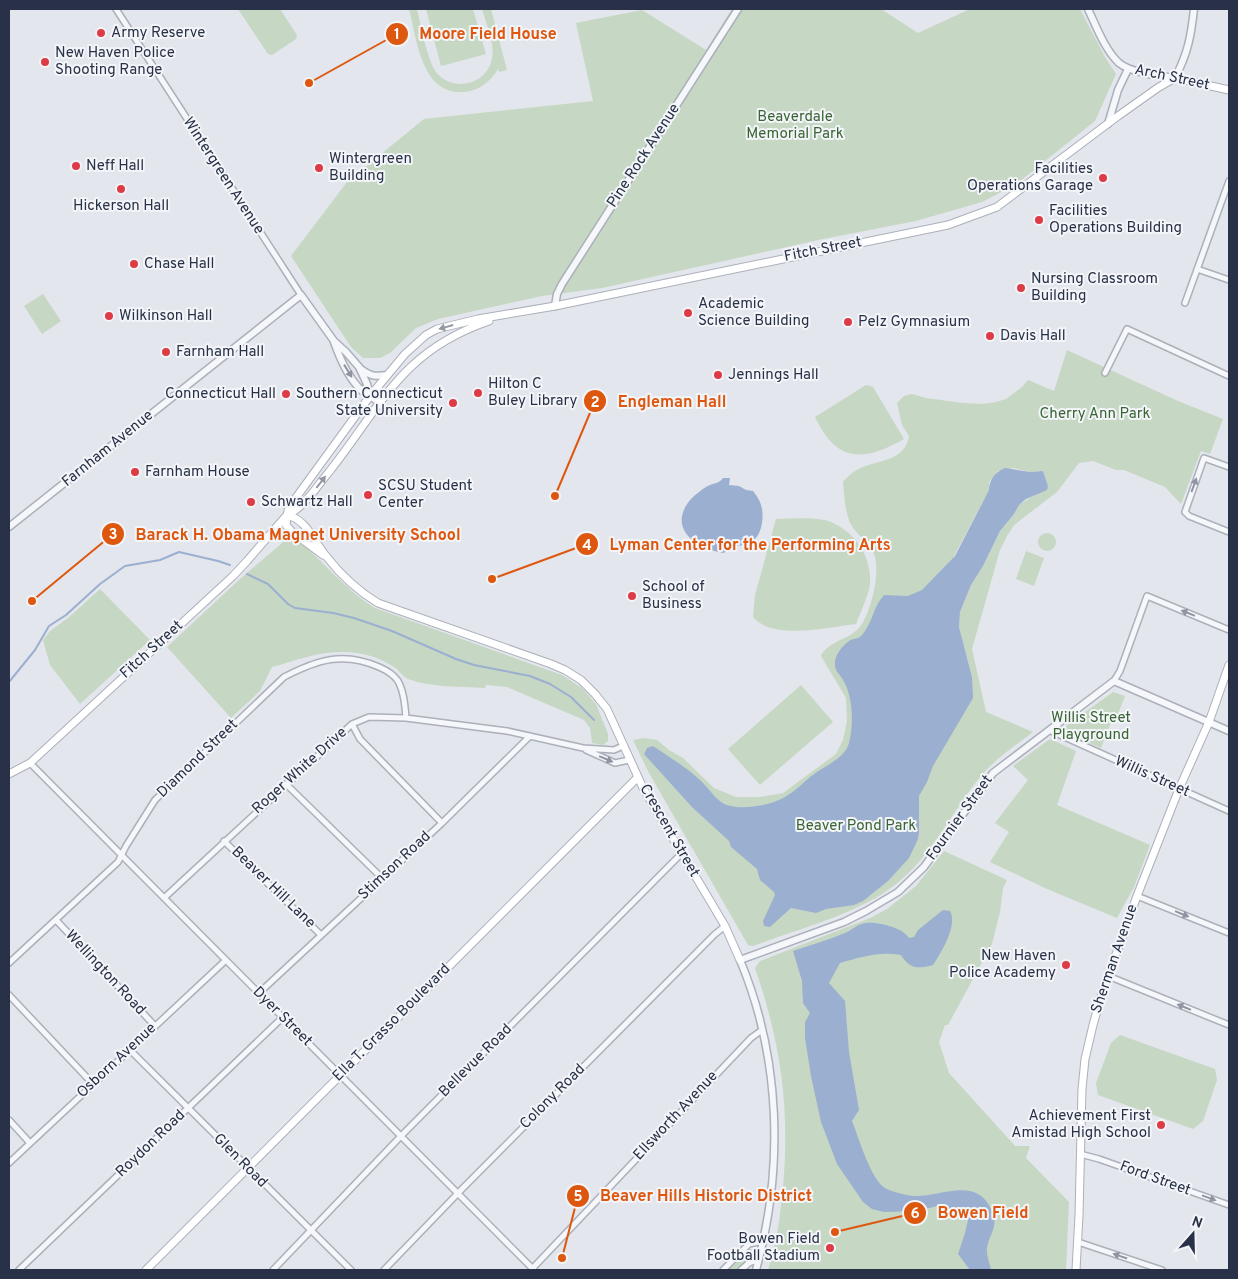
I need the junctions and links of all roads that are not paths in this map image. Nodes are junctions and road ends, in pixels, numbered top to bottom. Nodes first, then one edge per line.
1 (116, 9) edge
2 (738, 9) edge
3 (1088, 9) edge
4 (1194, 9) edge
5 (1128, 69) junction
6 (1176, 78) junction
7 (1229, 90) edge
8 (1108, 124) junction
9 (1229, 181) edge
10 (1196, 269) junction
11 (1229, 280) edge
12 (301, 296) junction
13 (1185, 304) dead end
14 (555, 306) junction
15 (511, 313) junction
16 (334, 341) junction
17 (359, 367) junction
18 (1105, 374) dead end
19 (387, 375) junction
20 (1229, 376) edge
21 (370, 396) junction
22 (379, 402) junction
23 (1229, 468) edge
24 (286, 515) junction
25 (9, 527) edge
26 (1229, 532) edge
27 (326, 556) junction
28 (1229, 630) edge
29 (1229, 665) edge
30 (1114, 681) junction
31 (406, 718) junction
32 (1209, 722) junction
33 (352, 724) junction
34 (1049, 730) junction
35 (1229, 731) edge
36 (530, 736) junction
37 (623, 746) junction
38 (583, 748) junction
39 (629, 760) junction
40 (30, 763) junction
41 (9, 774) edge
42 (638, 777) junction
43 (286, 784) junction
44 (1179, 789) junction
45 (1229, 811) edge
46 (442, 823) junction
47 (224, 841) junction
48 (682, 854) junction
49 (121, 855) junction
50 (382, 878) junction
51 (1137, 896) junction
52 (164, 898) junction
53 (56, 920) junction
54 (725, 926) junction
55 (1229, 933) edge
56 (321, 935) junction
57 (226, 960) junction
58 (740, 960) junction
59 (9, 963) edge
60 (1108, 976) junction
61 (259, 993) junction
62 (9, 995) edge
63 (283, 1017) junction
64 (1229, 1025) edge
65 (155, 1026) junction
66 (762, 1030) junction
67 (130, 1050) junction
68 (340, 1075) junction
69 (93, 1084) junction
70 (187, 1108) junction
71 (9, 1120) edge
72 (401, 1136) junction
73 (30, 1143) junction
74 (1080, 1154) junction
75 (9, 1163) edge
76 (248, 1169) junction
77 (458, 1193) junction
78 (1229, 1205) edge
79 (311, 1230) junction
80 (763, 1241) junction
81 (1078, 1242) junction
82 (758, 1260) junction
83 (19, 1270) edge
84 (146, 1270) edge
85 (273, 1270) edge
86 (351, 1270) edge
87 (384, 1270) edge
88 (533, 1270) edge
89 (723, 1270) edge
90 (740, 1270) edge
91 (756, 1270) edge
92 (1076, 1270) edge
93 (1162, 1270) edge

1 - 12 street, Wintergreen Avenue
2 - 14 street, Pine Rock Avenue
3 - 5 street, Arch Street
4 - 6 street
5 - 6 street, Arch Street
5 - 8 street
6 - 7 main road, Arch Street
6 - 8 main road, Fitch Street
8 - 14 main road, Fitch Street
9 - 10 street
10 - 11 street
10 - 13 street
12 - 16 street, Wintergreen Avenue
12 - 25 street, Farnham Avenue
14 - 15 main road, Fitch Street
15 -> 19 main road, Fitch Street
15 - 22 main road, Fitch Street
16 - 17 street, Wintergreen Avenue
16 -> 21 street, Wintergreen Avenue
17 - 19 street
17 - 21 street, Wintergreen Avenue
18 - 20 street
19 - 21 main road, Fitch Street
21 - 22 street, Wintergreen Avenue
21 - 24 main road, Fitch Street
24 -> 22 main road, Fitch Street
26 -> 23 street
24 - 27 main road, Crescent Street
24 - 27 main road, Crescent Street
24 - 40 main road, Fitch Street
27 - 37 main road, Crescent Street
28 -> 30 street, Fournier Street
29 - 32 main road, Sherman Avenue
30 - 32 street
30 - 34 street, Fournier Street
31 - 33 street, Roger White Drive
31 - 36 street, Roger White Drive
31 - 49 street, Diamond Street
32 - 35 street
32 - 44 main road, Sherman Avenue
33 - 43 street, Roger White Drive
33 - 46 street
34 - 44 street, Willis Street
34 - 58 street, Fournier Street
36 - 38 street, Roger White Drive
36 - 46 street, Stimson Road
37 - 38 street, Roger White Drive
37 - 39 main road, Crescent Street
38 -> 39 street, Roger White Drive
39 - 42 main road, Crescent Street
40 - 41 main road, Fitch Street
40 - 49 street, Dyer Street
42 - 48 main road, Crescent Street
42 - 68 main road, Ella T. Grasso Boulevard
43 - 47 street, Roger White Drive
43 - 50 street
44 - 45 street, Willis Street
44 - 51 main road, Sherman Avenue
46 - 50 street, Stimson Road
47 - 52 street, Roger White Drive
47 - 56 street, Beaver Hill Lane
48 - 54 main road, Crescent Street
48 - 72 street, Bellevue Road
49 - 52 street, Dyer Street
49 - 53 street, Diamond Street
50 - 56 street, Stimson Road
51 -> 55 street
51 - 60 main road, Sherman Avenue
52 - 57 street, Dyer Street
53 - 59 street, Diamond Street
53 - 65 street, Wellington Road
54 - 58 main road, Crescent Street
54 - 77 street, Colony Road
56 - 61 street, Stimson Road
57 - 61 street, Dyer Street
57 - 65 street, Osborn Avenue
58 - 66 street, Crescent Street
64 -> 60 street
60 - 74 main road, Sherman Avenue
61 - 63 street, Dyer Street
62 - 69 street
63 - 68 street, Dyer Street
63 - 70 street, Roydon Road
65 - 67 street, Osborn Avenue
66 - 80 street, Crescent Street
66 - 88 street, Ellsworth Avenue
67 - 69 street, Osborn Avenue
67 - 70 street, Glen Road
68 - 72 street, Dyer Street
68 - 76 main road, Ella T. Grasso Boulevard
69 - 73 street, Osborn Avenue
70 - 76 street, Glen Road
70 - 83 street, Roydon Road
71 - 73 street
72 - 77 street, Dyer Street
72 - 79 street, Bellevue Road
73 - 75 street, Osborn Avenue
74 -> 78 street, Ford Street
74 - 81 main road, Sherman Avenue
76 - 79 street, Glen Road
76 - 84 main road, Ella T. Grasso Boulevard
77 - 87 street, Colony Road
77 - 88 street, Dyer Street
79 - 85 street, Bellevue Road
79 - 86 street, Glen Road
80 - 82 street, Crescent Street
80 - 89 street
81 - 92 main road, Sherman Avenue
93 -> 81 street
82 - 90 street
82 - 91 street, Crescent Street

